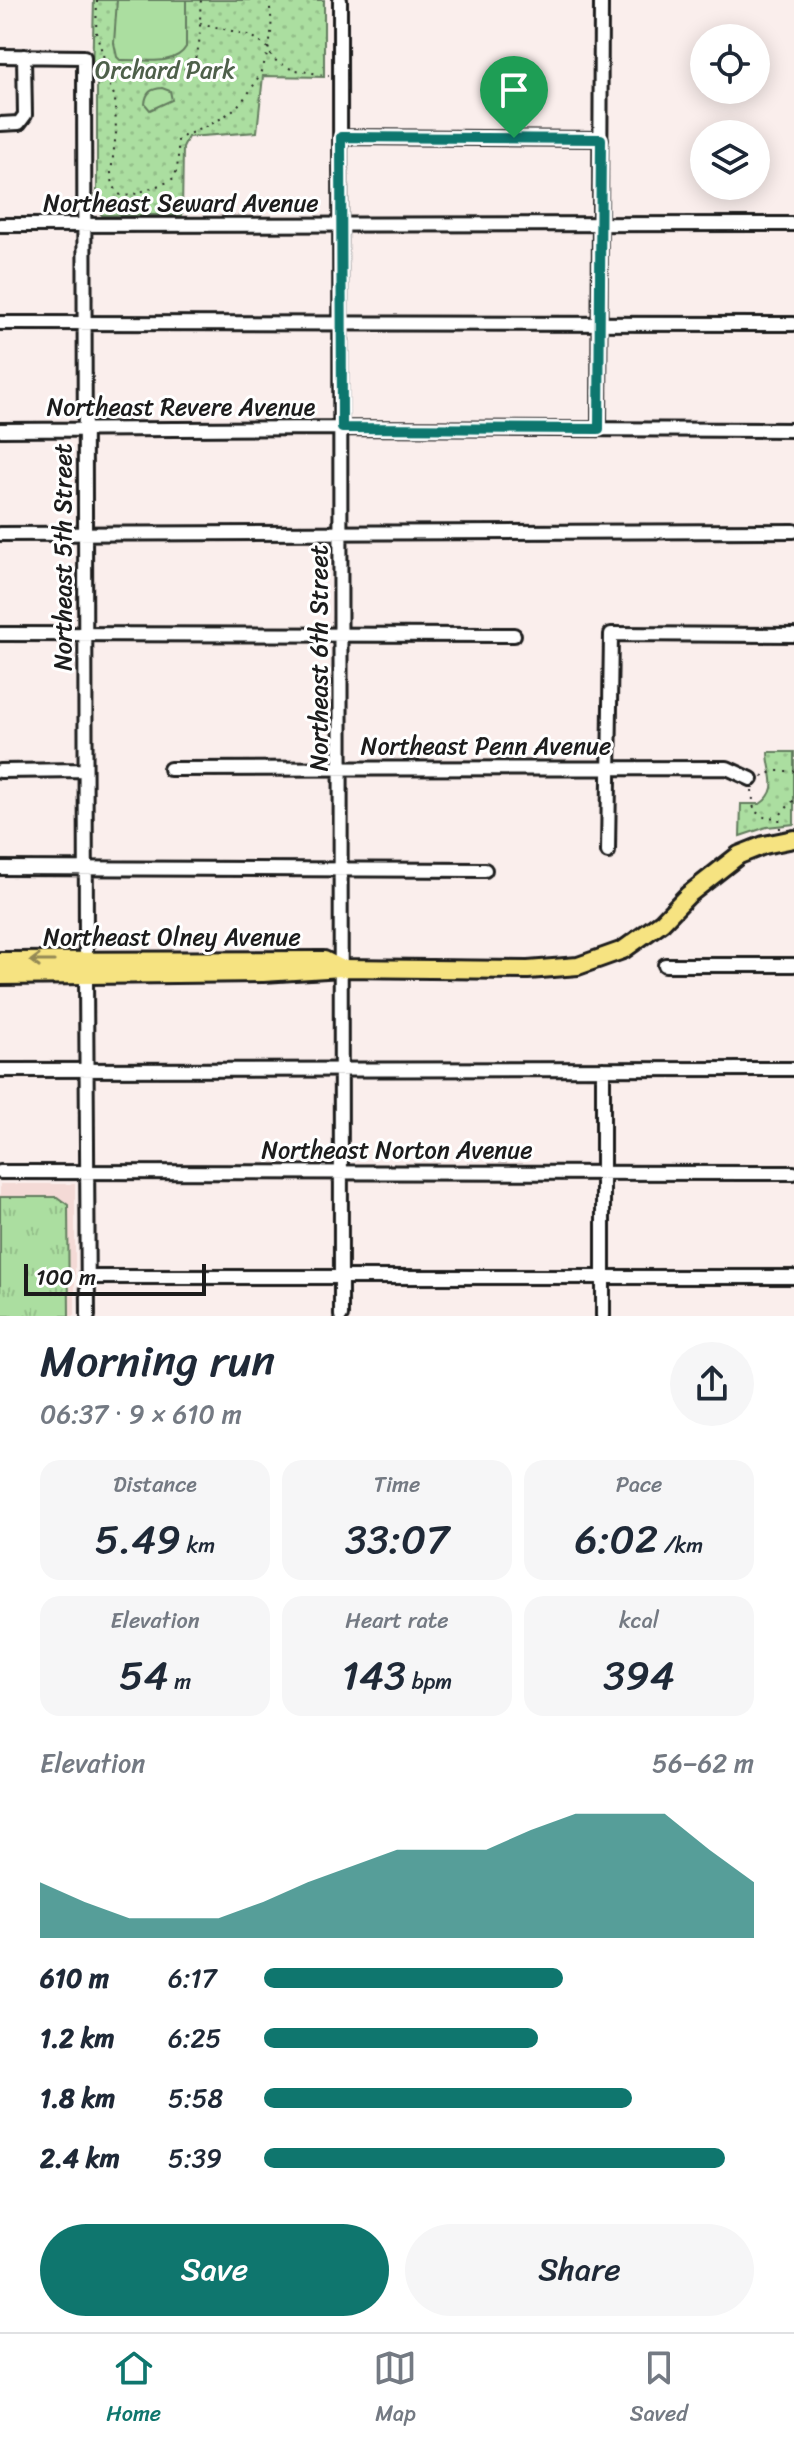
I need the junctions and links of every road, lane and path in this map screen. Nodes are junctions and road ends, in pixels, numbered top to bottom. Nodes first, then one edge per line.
1 (97, 0) edge
2 (201, 0) edge
3 (268, 0) edge
4 (340, 0) edge
5 (601, 0) edge
6 (199, 22) junction
7 (268, 48) junction
8 (0, 56) edge
9 (24, 56) junction
10 (84, 61) junction
11 (105, 67) junction
12 (340, 81) junction
13 (0, 124) edge
14 (341, 137) junction
15 (601, 139) junction
16 (341, 224) junction
17 (600, 224) junction
18 (794, 224) edge
19 (0, 225) edge
20 (86, 225) junction
21 (0, 323) edge
22 (86, 323) junction
23 (342, 324) junction
24 (794, 324) edge
25 (599, 325) junction
26 (342, 428) junction
27 (599, 429) junction
28 (0, 430) edge
29 (86, 430) junction
30 (794, 430) edge
31 (794, 531) edge
32 (341, 533) junction
33 (0, 534) edge
34 (85, 535) junction
35 (0, 634) edge
36 (84, 635) junction
37 (514, 635) dead end
38 (794, 635) edge
39 (340, 636) junction
40 (609, 767) junction
41 (341, 768) junction
42 (170, 769) dead end
43 (85, 770) junction
44 (0, 771) edge
45 (794, 771) edge
46 (751, 779) junction
47 (792, 795) edge
48 (794, 800) edge
49 (778, 817) junction
50 (788, 840) edge
51 (608, 852) dead end
52 (0, 868) edge
53 (86, 869) junction
54 (342, 869) junction
55 (485, 870) dead end
56 (0, 961) edge
57 (665, 965) dead end
58 (794, 965) edge
59 (86, 968) junction
60 (342, 968) junction
61 (0, 976) edge
62 (341, 1068) junction
63 (87, 1069) junction
64 (603, 1069) junction
65 (794, 1069) edge
66 (0, 1070) edge
67 (0, 1172) edge
68 (88, 1172) junction
69 (342, 1172) junction
70 (603, 1172) junction
71 (794, 1173) edge
72 (603, 1276) junction
73 (88, 1277) junction
74 (794, 1277) edge
75 (341, 1278) junction
76 (88, 1316) edge
77 (341, 1316) edge
78 (603, 1316) edge

1 - 11 path
2 - 6 path
3 - 7 path
4 - 12 street, Northeast 6th Street
5 - 15 street
6 - 7 path
6 - 11 path
7 - 11 path
7 - 12 path
8 - 9 street
9 - 10 street
9 - 13 street
10 - 11 path
10 - 20 street, Northeast 5th Street
12 - 14 street, Northeast 6th Street
14 - 15 street
14 - 16 street, Northeast 6th Street
15 - 17 street
16 - 17 street, Northeast Seward Avenue
16 - 20 street, Northeast Seward Avenue
16 - 23 street, Northeast 6th Street
17 - 18 street, Northeast Seward Avenue
17 - 25 street
19 - 20 street, Northeast Seward Avenue
20 - 22 street, Northeast 5th Street
21 - 22 street
22 - 23 street
22 - 29 street, Northeast 5th Street
23 - 25 street
23 - 26 street, Northeast 6th Street
24 - 25 street
25 - 27 street
26 - 27 street, Northeast Revere Avenue
26 - 29 street, Northeast Revere Avenue
26 - 32 street, Northeast 6th Street
27 - 30 street, Northeast Revere Avenue
28 - 29 street, Northeast Revere Avenue
29 - 34 street, Northeast 5th Street
31 - 32 street
32 - 34 street
32 - 39 street, Northeast 6th Street
33 - 34 street
34 - 36 street, Northeast 5th Street
35 - 36 street
36 - 39 street
36 - 43 street, Northeast 5th Street
37 - 39 street
38 - 40 street
39 - 41 street, Northeast 6th Street
40 - 41 street, Northeast Penn Avenue
40 - 46 street, Northeast Penn Avenue
40 - 51 street
41 - 42 street, Northeast Penn Avenue
41 - 54 street, Northeast 6th Street
43 - 44 street
43 - 53 street, Northeast 5th Street
45 - 46 path
46 - 49 path
47 - 48 path
48 - 49 path
49 - 50 path
50 - 60 main road, Northeast Olney Avenue
52 - 53 street
53 - 54 street
53 - 59 street, Northeast 5th Street
54 - 55 street
54 - 60 street, Northeast 6th Street
59 -> 56 main road, Northeast Olney Avenue
57 - 58 street
59 - 60 main road, Northeast Olney Avenue
59 - 61 main road, Northeast Olney Avenue
59 - 63 street, Northeast 5th Street
60 - 62 street, Northeast 6th Street
62 - 63 street
62 - 64 street
62 - 69 street, Northeast 6th Street
63 - 66 street
63 - 68 street, Northeast 5th Street
64 - 65 street
64 - 70 street
67 - 68 street, Northeast Norton Avenue
68 - 69 street, Northeast Norton Avenue
68 - 73 street, Northeast 5th Street
69 - 70 street, Northeast Norton Avenue
69 - 75 street, Northeast 6th Street
70 - 71 street, Northeast Norton Avenue
70 - 72 street
72 - 74 street
72 - 75 street
72 - 78 street
73 - 75 street
73 - 76 street, Northeast 5th Street
75 - 77 street, Northeast 6th Street

